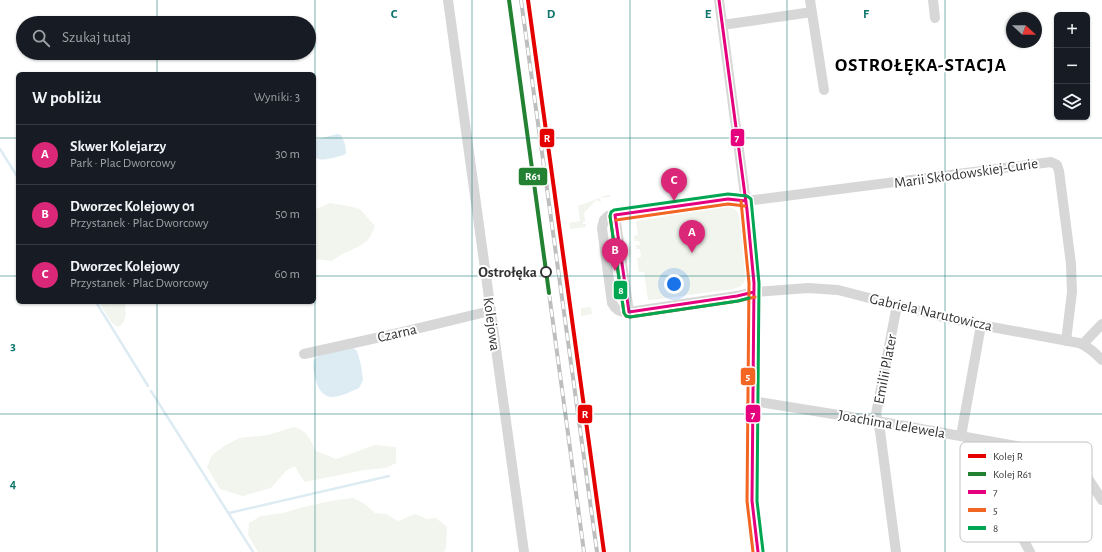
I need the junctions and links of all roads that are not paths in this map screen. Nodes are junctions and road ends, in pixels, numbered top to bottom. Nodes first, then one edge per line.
1 (448, 0) edge
2 (718, 0) edge
3 (810, 0) edge
4 (933, 0) edge
5 (812, 12) junction
6 (936, 18) dead end
7 (722, 25) junction
8 (824, 90) dead end
9 (746, 201) junction
10 (615, 215) junction
11 (754, 292) junction
12 (897, 305) junction
13 (490, 311) junction
14 (628, 312) junction
15 (1102, 324) edge
16 (981, 325) junction
17 (1066, 341) junction
18 (1083, 344) junction
19 (304, 354) dead end
20 (1102, 360) edge
21 (753, 401) junction
22 (878, 422) junction
23 (961, 436) junction
24 (989, 441) joint
25 (994, 442) edge
26 (1092, 485) edge
27 (1102, 500) edge
28 (1025, 542) edge
29 (524, 552) edge
30 (758, 552) edge
31 (896, 552) edge
32 (1030, 552) edge

1 - 13 street, Kolejowa
2 - 7 street
3 - 5 street
4 - 6 street
5 - 7 street
5 - 8 street
7 - 9 street
9 - 10 street
9 - 11 street
9 - 17 street, Marii Skłodowskiej-Curie
10 - 14 street
10 - 14 street
11 - 12 street, Gabriela Narutowicza
11 - 14 street, Gabriela Narutowicza
11 - 21 street
12 - 16 street, Gabriela Narutowicza
12 - 22 street, Emilii Plater
13 - 19 street, Czarna
13 - 29 street, Kolejowa
15 - 18 street
16 - 17 street, Gabriela Narutowicza
16 - 23 street
17 - 18 street, Gabriela Narutowicza
18 - 20 street, Gabriela Narutowicza
21 - 22 street, Joachima Lelewela
21 - 30 street
22 - 23 street, Joachima Lelewela
22 - 31 street, Emilii Plater
23 - 24 street, Joachima Lelewela
24 - 25 street, Joachima Lelewela
26 - 27 street, Joachima Lelewela
28 - 32 street

